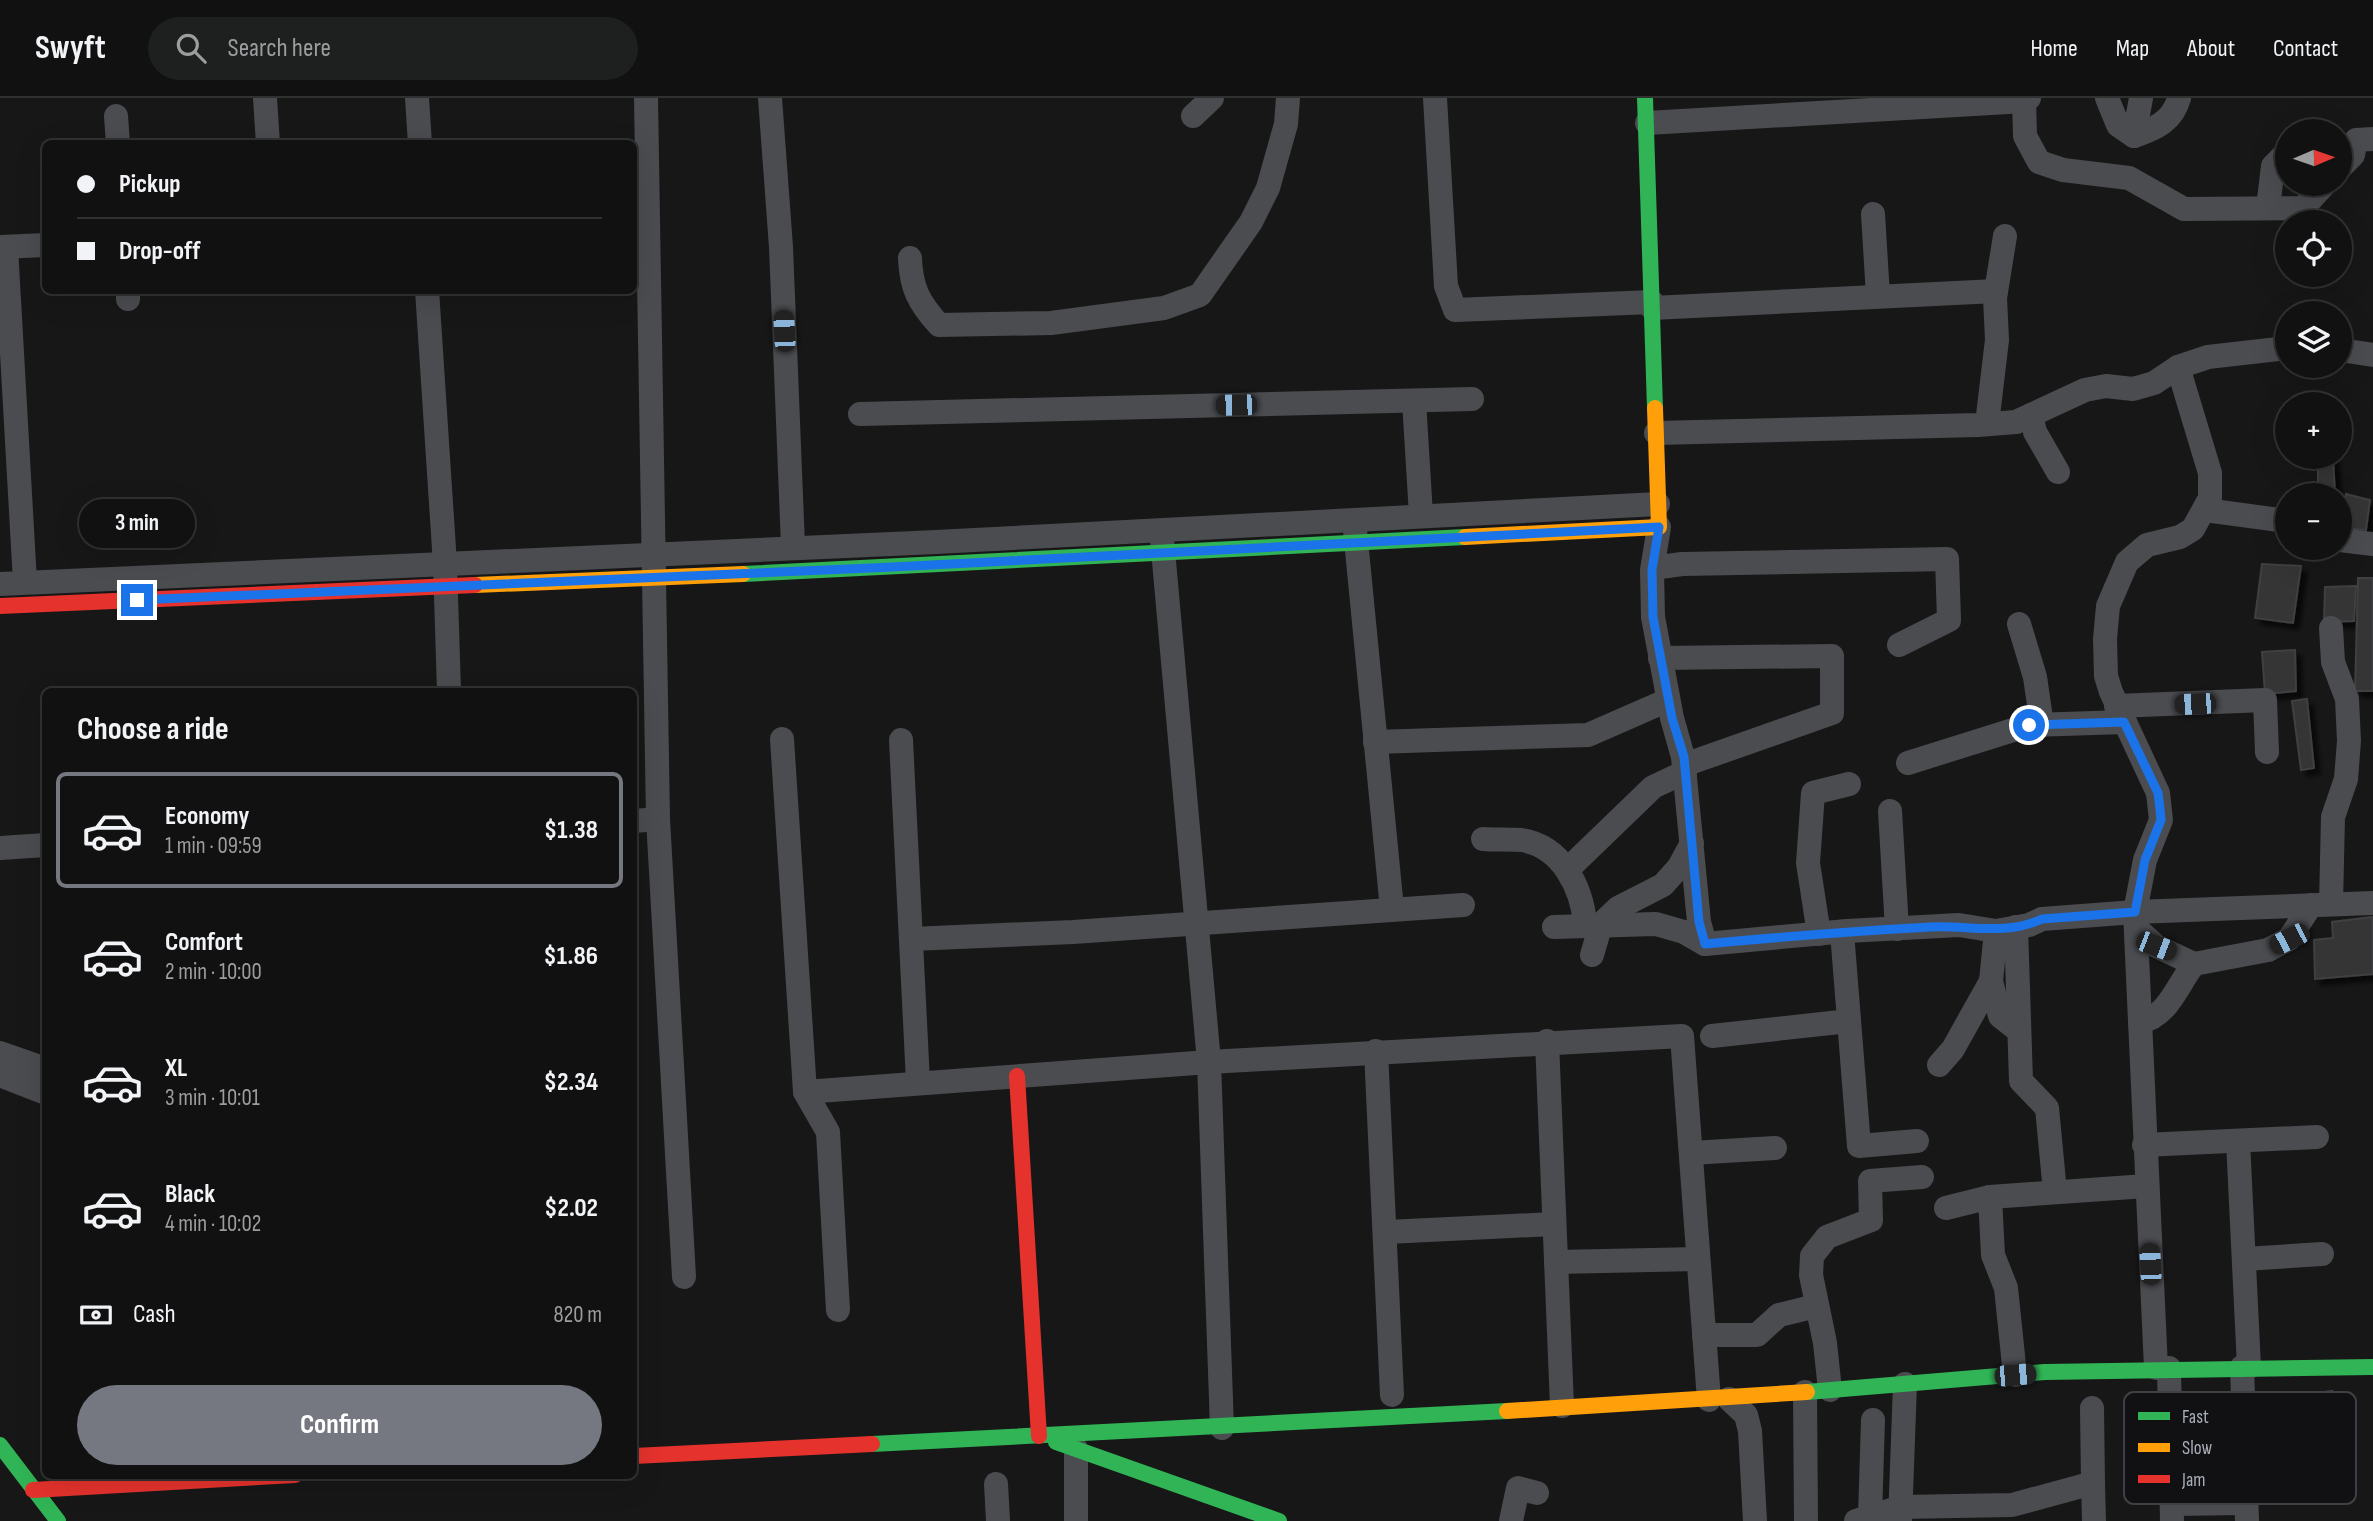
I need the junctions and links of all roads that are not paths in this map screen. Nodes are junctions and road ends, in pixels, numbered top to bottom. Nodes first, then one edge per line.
1 (265, 98) edge
2 (418, 98) edge
3 (646, 98) edge
4 (770, 98) edge
5 (1212, 98) edge
6 (1288, 98) edge
7 (1435, 98) edge
8 (1645, 98) edge
9 (2107, 98) edge
10 (2141, 98) edge
11 (2179, 98) edge
12 (2026, 99) edge
13 (116, 116) dead end
14 (1193, 116) dead end
15 (1647, 123) junction
16 (2134, 136) junction
17 (2373, 139) edge
18 (118, 140) edge
19 (268, 140) edge
20 (419, 140) edge
21 (2352, 156) edge
22 (2275, 164) edge
23 (2314, 196) edge
24 (2267, 208) junction
25 (1873, 214) dead end
26 (2006, 236) dead end
27 (42, 245) edge
28 (3, 247) edge
29 (910, 258) dead end
30 (1996, 291) junction
31 (427, 294) edge
32 (1878, 296) junction
33 (1652, 305) junction
34 (2275, 349) edge
35 (2352, 352) edge
36 (2373, 355) edge
37 (2178, 368) junction
38 (1472, 399) dead end
39 (1414, 401) junction
40 (860, 414) dead end
41 (2031, 415) junction
42 (1987, 425) junction
43 (1656, 433) junction
44 (2057, 472) dead end
45 (2205, 510) junction
46 (1421, 515) junction
47 (1659, 515) junction
48 (2275, 520) edge
49 (1355, 530) junction
50 (1162, 539) junction
51 (2352, 541) edge
52 (2373, 544) edge
53 (793, 546) junction
54 (653, 566) junction
55 (1653, 568) junction
56 (445, 575) junction
57 (25, 582) junction
58 (0, 584) edge
59 (0, 606) edge
60 (2019, 624) dead end
61 (2331, 628) dead end
62 (1899, 645) dead end
63 (1660, 658) junction
64 (449, 688) edge
65 (1668, 700) junction
66 (2120, 714) junction
67 (2042, 725) junction
68 (782, 738) dead end
69 (901, 740) dead end
70 (1375, 742) junction
71 (2267, 752) dead end
72 (1908, 762) dead end
73 (1685, 769) junction
74 (1849, 783) dead end
75 (1890, 811) dead end
76 (646, 820) edge
77 (1483, 839) dead end
78 (1692, 843) junction
79 (42, 845) edge
80 (0, 848) edge
81 (1567, 870) junction
82 (2373, 902) edge
83 (2321, 904) junction
84 (1463, 905) dead end
85 (1392, 909) junction
86 (2135, 920) junction
87 (1593, 924) junction
88 (1196, 925) junction
89 (1554, 927) dead end
90 (1897, 929) junction
91 (2006, 929) junction
92 (1830, 933) junction
93 (911, 939) junction
94 (1705, 944) junction
95 (1592, 955) dead end
96 (2194, 964) junction
97 (1991, 981) junction
98 (1849, 1021) junction
99 (2140, 1022) junction
100 (2019, 1031) junction
101 (1712, 1036) dead end
102 (1547, 1041) junction
103 (1376, 1051) junction
104 (0, 1053) edge
105 (1209, 1062) junction
106 (1939, 1065) dead end
107 (42, 1068) edge
108 (0, 1075) edge
109 (1017, 1076) junction
110 (918, 1082) junction
111 (42, 1091) edge
112 (805, 1092) junction
113 (2317, 1138) dead end
114 (1917, 1141) dead end
115 (2238, 1141) junction
116 (2144, 1145) junction
117 (1775, 1148) dead end
118 (1691, 1153) junction
119 (1922, 1177) dead end
120 (2146, 1186) junction
121 (2055, 1192) junction
122 (1555, 1224) junction
123 (1387, 1232) junction
124 (2322, 1254) dead end
125 (1698, 1259) junction
126 (2245, 1259) junction
127 (1556, 1262) junction
128 (684, 1277) dead end
129 (1816, 1306) junction
130 (838, 1310) dead end
131 (1704, 1335) junction
132 (2246, 1367) junction
133 (2373, 1367) edge
134 (2162, 1368) junction
135 (2015, 1375) junction
136 (1905, 1384) junction
137 (1830, 1390) junction
138 (1805, 1392) junction
139 (2164, 1392) edge
140 (2246, 1392) edge
141 (1392, 1395) dead end
142 (1719, 1399) junction
143 (1562, 1406) junction
144 (2092, 1408) dead end
145 (1872, 1420) dead end
146 (1222, 1428) junction
147 (1040, 1436) junction
148 (0, 1445) edge
149 (1076, 1449) junction
150 (637, 1456) edge
151 (225, 1479) edge
152 (2093, 1483) junction
153 (996, 1484) dead end
154 (33, 1490) junction
155 (1537, 1493) dead end
156 (2029, 1511) edge
157 (2246, 1512) edge
158 (2172, 1513) edge
159 (1901, 1514) edge
160 (1863, 1519) edge
161 (58, 1521) edge
162 (998, 1521) edge
163 (1076, 1521) edge
164 (1279, 1521) edge
165 (1511, 1521) edge
166 (1755, 1521) edge
167 (1806, 1521) edge
168 (2094, 1521) edge

1 - 19 street
2 - 20 street
3 - 54 street
4 - 53 street
5 - 14 street
6 - 29 street
7 - 33 street
8 - 15 street
9 - 16 street
10 - 16 street
11 - 16 street
12 - 15 street
12 - 24 street
13 - 18 street
15 - 33 street
17 - 21 street
22 - 24 street
23 - 24 street
25 - 32 street
26 - 30 street
27 - 28 street
28 - 57 street
30 - 32 street
30 - 42 street
31 - 56 street
32 - 33 street
33 - 43 street
34 - 37 street
35 - 36 street
37 - 41 street
37 - 45 street
38 - 39 street
39 - 40 street
39 - 46 street
41 - 42 street
41 - 44 street
42 - 43 street
43 - 47 street
45 - 48 street
45 - 66 street
46 - 47 street
46 - 49 street
47 - 49 street
47 - 55 street
49 - 50 street
49 - 70 street
50 - 53 street
50 - 54 street
50 - 88 street
51 - 52 street
53 - 54 street
54 - 56 street
54 - 76 street
55 - 62 street
55 - 63 street
56 - 57 street
56 - 59 street
56 - 64 street
57 - 58 street
60 - 67 street
61 - 83 street
63 - 65 street
63 - 73 street
65 - 70 street
65 - 73 street
66 - 67 street
66 - 71 street
66 - 86 street
67 - 72 street
68 - 112 street
69 - 93 street
70 - 85 street
73 - 78 street
73 - 81 street
74 - 92 street
75 - 90 street
76 - 128 street
77 - 81 street
78 - 87 street
78 - 94 street
79 - 80 street
81 - 87 street
82 - 83 street
83 - 86 street
83 - 96 street
84 - 85 street
85 - 88 street
86 - 91 street
86 - 96 street
86 - 99 street
87 - 89 street
87 - 94 street
87 - 95 street
88 - 93 street
88 - 105 street
90 - 91 street
90 - 92 street
91 - 97 street
91 - 100 street
92 - 94 street
92 - 98 street
93 - 110 street
96 - 99 street
97 - 100 street
97 - 106 street
98 - 101 street
98 - 114 street
99 - 116 street
100 - 121 street
102 - 103 street
102 - 118 street
102 - 122 street
103 - 105 street
103 - 123 street
104 - 107 street
105 - 109 street
105 - 146 street
108 - 111 street
109 - 110 street
109 - 147 street
110 - 112 street
112 - 130 street
113 - 115 street
115 - 116 street
115 - 126 street
116 - 120 street
117 - 118 street
118 - 125 street
119 - 129 street
120 - 121 street
120 - 134 street
121 - 135 street
122 - 123 street
122 - 127 street
123 - 141 street
124 - 126 street
125 - 127 street
125 - 131 street
126 - 132 street
127 - 143 street
129 - 131 street
129 - 137 street
131 - 142 street
132 - 133 street
132 - 134 street
132 - 140 street
134 - 135 street
134 - 139 street
135 - 136 street
136 - 137 street
136 - 159 street
137 - 138 street
138 - 142 street
138 - 167 street
142 - 143 street
142 - 166 street
143 - 146 street
144 - 152 street
145 - 160 street
146 - 147 street
147 - 149 street
147 - 150 street
148 - 154 street
149 - 163 street
149 - 164 street
151 - 154 street
152 - 156 street
152 - 168 street
153 - 162 street
154 - 161 street
155 - 165 street
156 - 159 street
157 - 158 street
159 - 160 street

